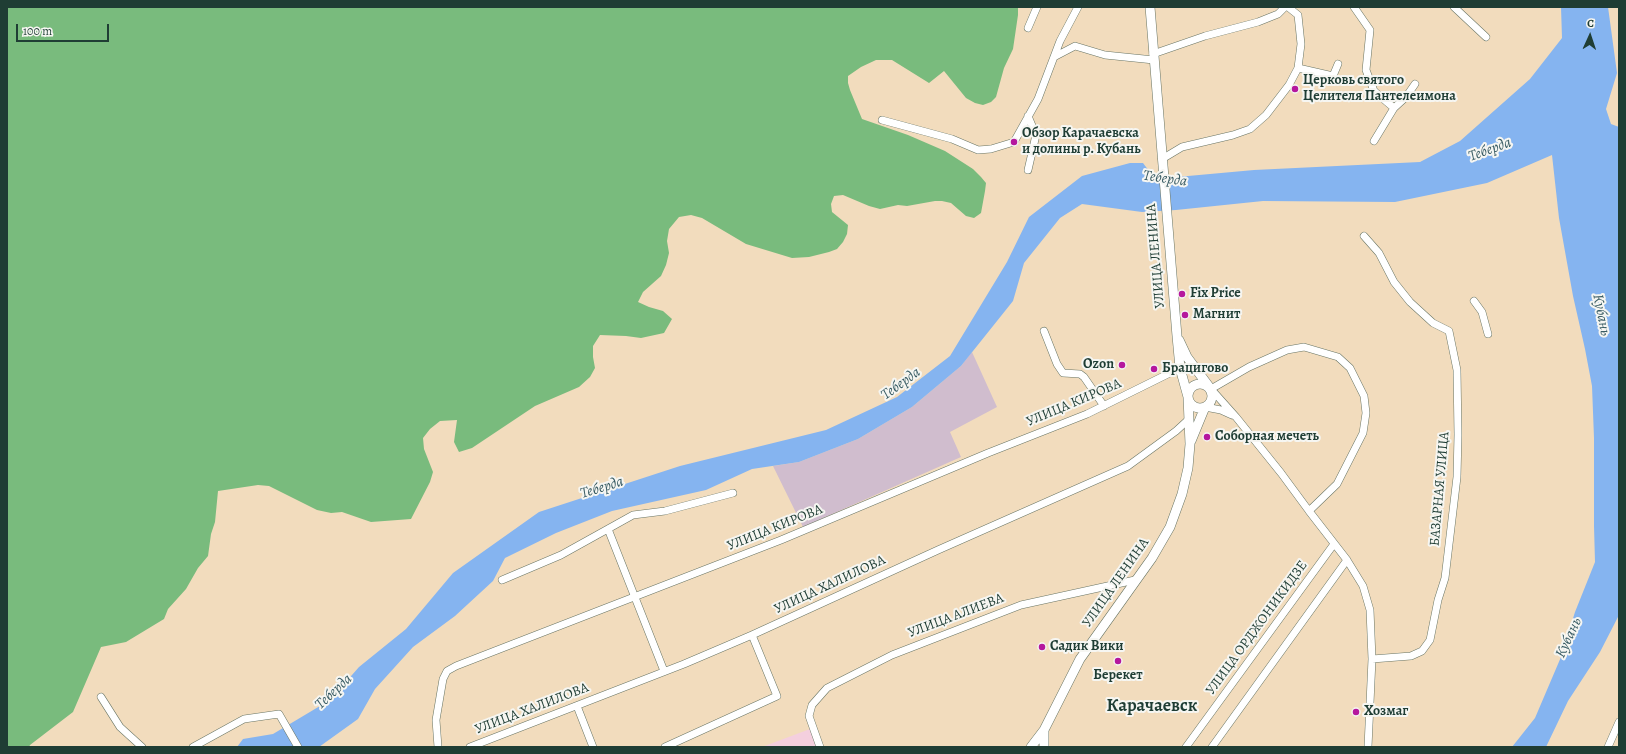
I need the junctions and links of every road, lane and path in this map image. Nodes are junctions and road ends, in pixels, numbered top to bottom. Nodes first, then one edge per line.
1 (1037, 7) edge
2 (1078, 7) edge
3 (1150, 7) edge
4 (1287, 7) edge
5 (1354, 7) edge
6 (1454, 7) edge
7 (1028, 28) dead end
8 (1486, 37) dead end
9 (1054, 57) junction
10 (1154, 57) junction
11 (1338, 64) dead end
12 (1298, 68) junction
13 (1414, 84) dead end
14 (1394, 108) junction
15 (1028, 116) junction
16 (882, 120) dead end
17 (1374, 141) dead end
18 (1162, 159) junction
19 (1028, 170) dead end
20 (1364, 236) dead end
21 (1474, 300) dead end
22 (1044, 331) dead end
23 (1488, 334) dead end
24 (1177, 336) junction
25 (1180, 368) junction
26 (1211, 389) junction
27 (1188, 397) junction
28 (1104, 406) junction
29 (1205, 407) junction
30 (1236, 417) junction
31 (1188, 420) junction
32 (1190, 444) junction
33 (733, 493) dead end
34 (1309, 511) junction
35 (608, 529) junction
36 (1334, 544) junction
37 (1347, 560) junction
38 (502, 580) dead end
39 (1134, 580) junction
40 (635, 597) junction
41 (752, 635) junction
42 (1372, 659) junction
43 (664, 671) junction
44 (101, 697) dead end
45 (577, 706) junction
46 (1619, 722) edge
47 (1044, 730) junction
48 (142, 747) edge
49 (193, 747) edge
50 (298, 747) edge
51 (438, 747) edge
52 (470, 747) edge
53 (593, 747) edge
54 (665, 747) edge
55 (820, 747) edge
56 (1031, 747) edge
57 (1044, 747) edge
58 (1186, 747) edge
59 (1212, 747) edge
60 (1368, 747) edge
61 (1608, 747) edge

1 - 7 street
2 - 9 street
3 - 10 main road, УЛИЦА ЛЕНИНА
4 - 10 street
4 - 12 street
5 - 14 street
6 - 8 street
9 - 10 street
9 - 15 street
10 - 18 main road, УЛИЦА ЛЕНИНА
11 - 12 street
12 - 18 street
13 - 14 street
14 - 17 street
15 - 16 street
15 - 19 street
18 - 24 main road, УЛИЦА ЛЕНИНА
20 - 42 street, БАЗАРНАЯ УЛИЦА
21 - 23 street
22 - 28 street
24 - 25 main road, УЛИЦА ЛЕНИНА
24 - 26 main road, УЛИЦА ЛЕНИНА
25 - 27 main road, УЛИЦА ЛЕНИНА
25 - 28 street, УЛИЦА КИРОВА
26 - 27 main road
26 - 29 main road
26 - 30 street
26 - 34 street
27 - 29 main road
27 - 31 main road, УЛИЦА ЛЕНИНА
28 - 40 street, УЛИЦА КИРОВА
29 - 30 street
29 - 32 main road, УЛИЦА ЛЕНИНА
30 - 34 street
31 - 32 main road, УЛИЦА ЛЕНИНА
31 - 41 street, УЛИЦА ХАЛИЛОВА
32 - 39 main road, УЛИЦА ЛЕНИНА
33 - 35 street
34 - 36 street
35 - 38 street
35 - 40 street
36 - 37 street
36 - 58 street, УЛИЦА ОРДЖОНИКИДЗЕ
37 - 42 street
37 - 59 street
39 - 47 main road, УЛИЦА ЛЕНИНА
39 - 55 street, УЛИЦА АЛИЕВА
40 - 43 street
40 - 51 street, УЛИЦА КИРОВА
41 - 43 street, УЛИЦА ХАЛИЛОВА
41 - 54 street
42 - 60 street
43 - 45 street, УЛИЦА ХАЛИЛОВА
44 - 48 street
45 - 52 street, УЛИЦА ХАЛИЛОВА
45 - 53 street
46 - 61 street
47 - 56 main road, УЛИЦА ЛЕНИНА
47 - 57 main road, УЛИЦА ЛЕНИНА
49 - 50 street

